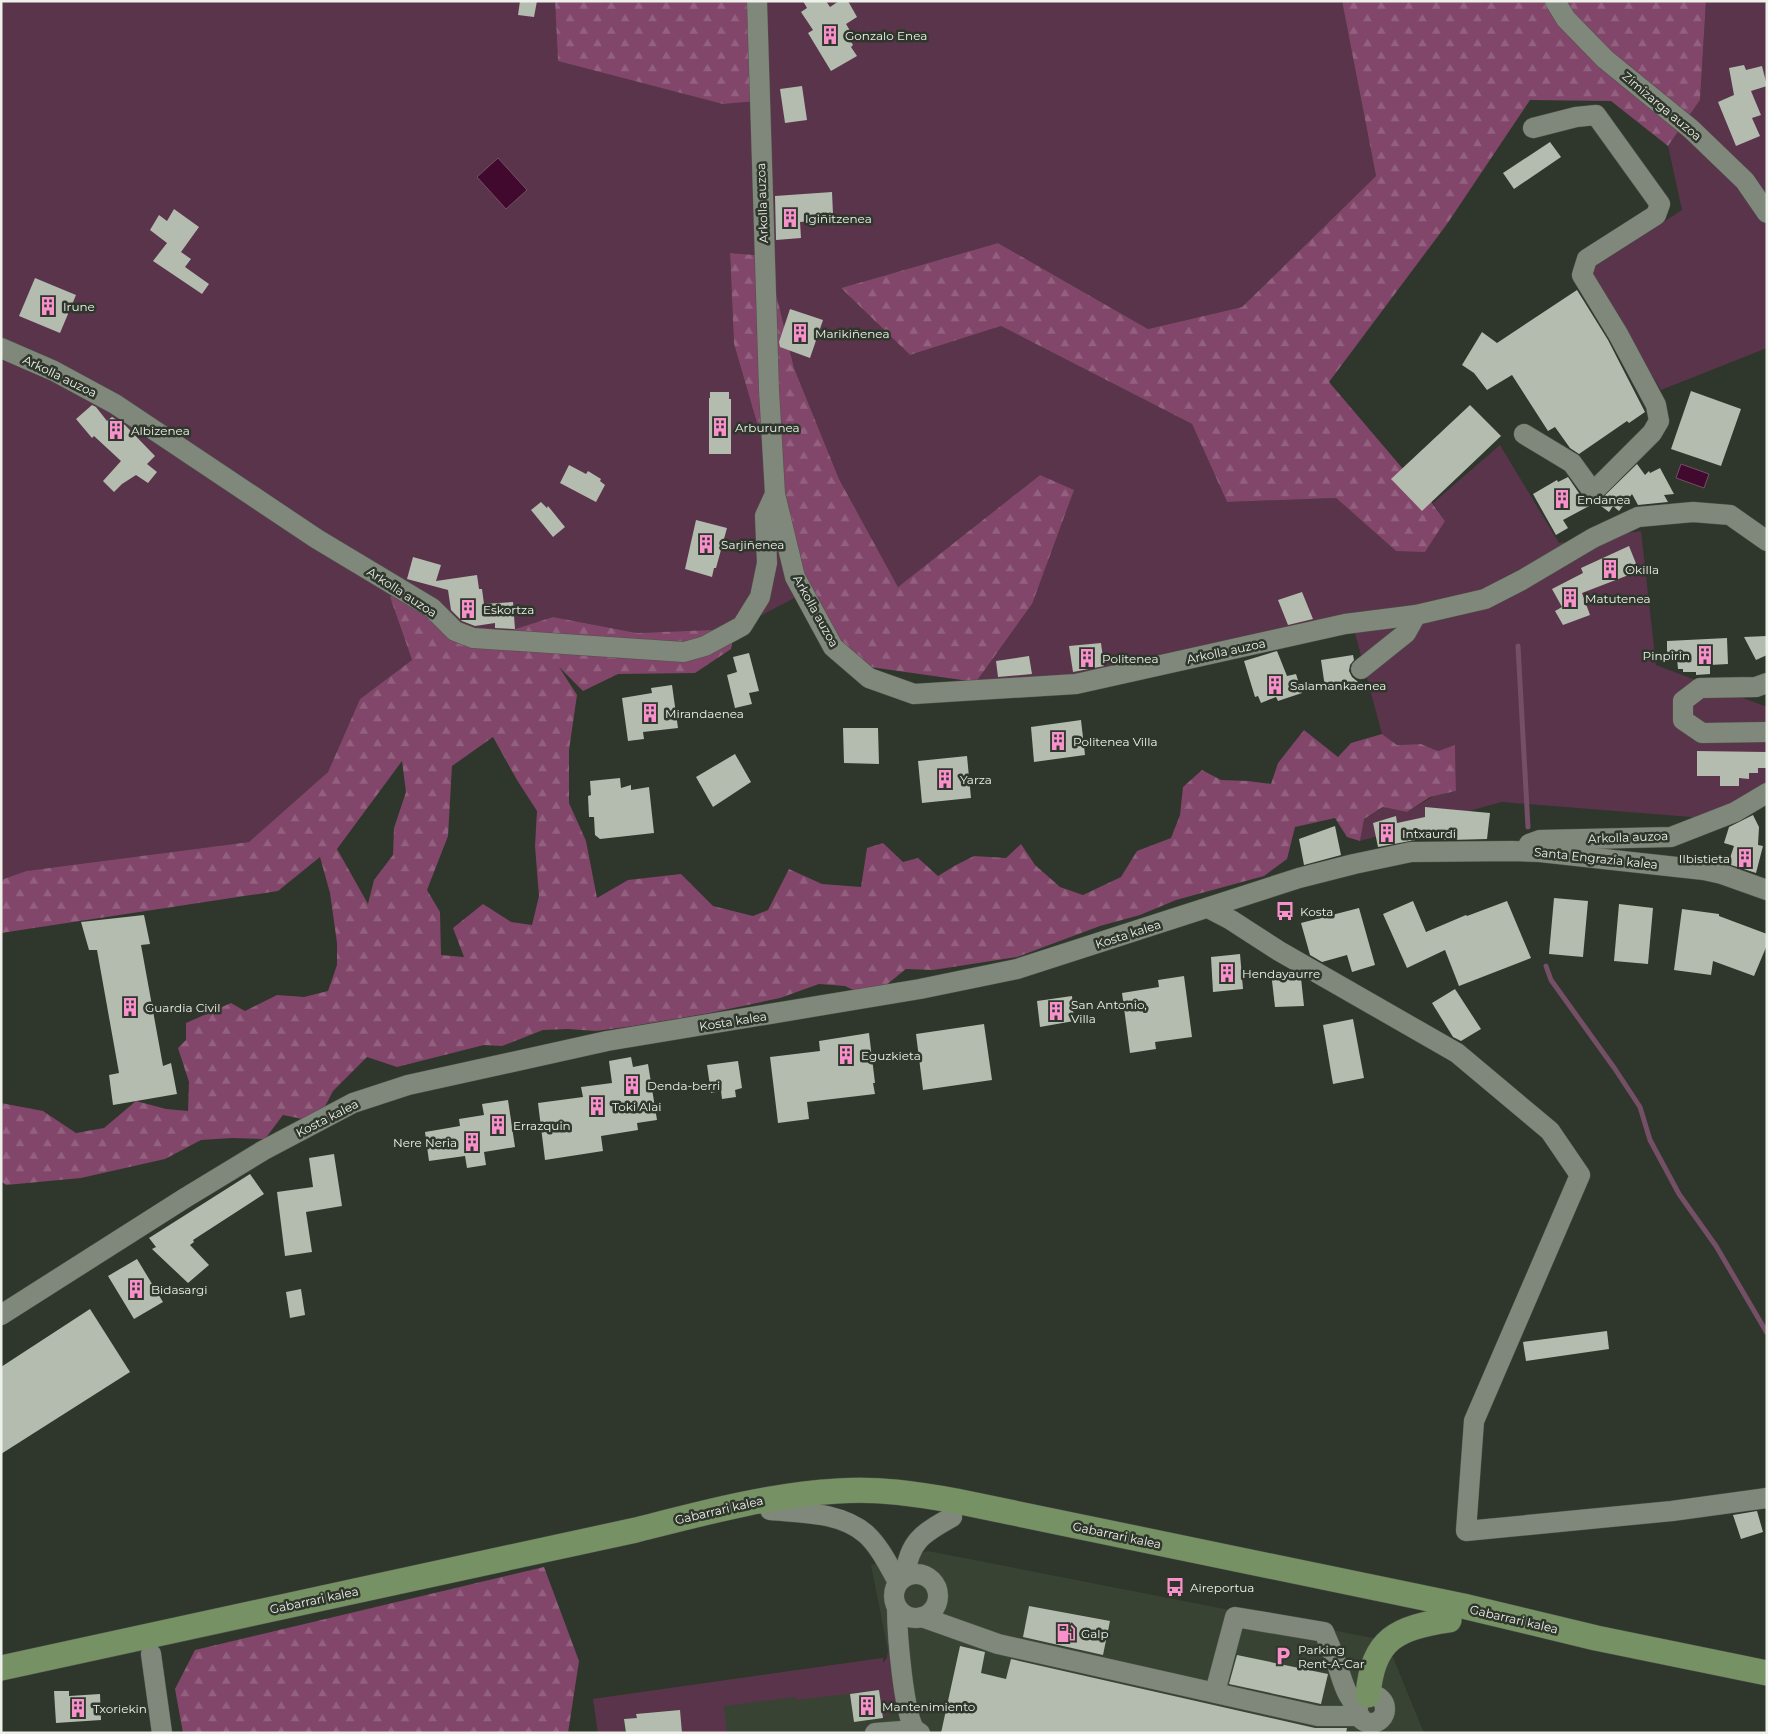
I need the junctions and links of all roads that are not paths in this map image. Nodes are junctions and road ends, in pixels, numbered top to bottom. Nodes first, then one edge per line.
1 (757, 1) edge
2 (1556, 1) edge
3 (1533, 128) dead end
4 (1767, 213) edge
5 (1, 348) edge
6 (1524, 434) dead end
7 (776, 494) junction
8 (1767, 540) edge
9 (1416, 615) junction
10 (1361, 669) dead end
11 (1767, 682) edge
12 (1767, 732) edge
13 (1767, 793) edge
14 (1512, 851) junction
15 (1767, 890) edge
16 (1208, 908) junction
17 (1, 1315) edge
18 (1767, 1498) edge
19 (770, 1510) junction
20 (952, 1517) junction
21 (1051, 1521) junction
22 (636, 1530) junction
23 (902, 1579) junction
24 (897, 1607) junction
25 (922, 1617) junction
26 (1449, 1620) junction
27 (1596, 1638) junction
28 (151, 1654) dead end
29 (8, 1665) edge
30 (1767, 1673) edge
31 (1215, 1692) junction
32 (1370, 1714) edge
33 (917, 1732) edge
34 (162, 1733) edge
35 (875, 1733) edge

1 - 7 street, Arkolla auzoa
2 - 4 street, Zimizarga auzoa
3 - 6 street
5 - 7 street, Arkolla auzoa
7 - 9 street, Arkolla auzoa
8 - 9 street, Arkolla auzoa
9 - 10 street
11 - 12 street
13 - 14 street, Arkolla auzoa
14 - 15 street, Santa Engrazia kalea
14 - 16 street, Kosta kalea
16 - 17 street, Kosta kalea
16 - 18 street
19 - 20 main road, Gabarrari kalea
19 - 22 main road, Gabarrari kalea
19 - 23 street, Gabarrari kalea
20 - 21 main road
20 - 23 street
20 - 26 main road, Gabarrari kalea
21 - 22 main road, Gabarrari kalea
21 - 27 main road, Gabarrari kalea
22 - 29 main road, Gabarrari kalea
23 - 24 street
23 - 25 street
24 - 25 street
24 - 33 street
25 - 31 street
26 - 27 main road, Gabarrari kalea
26 - 32 main road
27 - 30 main road, Gabarrari kalea
28 - 34 street
31 - 32 street
31 - 32 street
33 - 35 street

